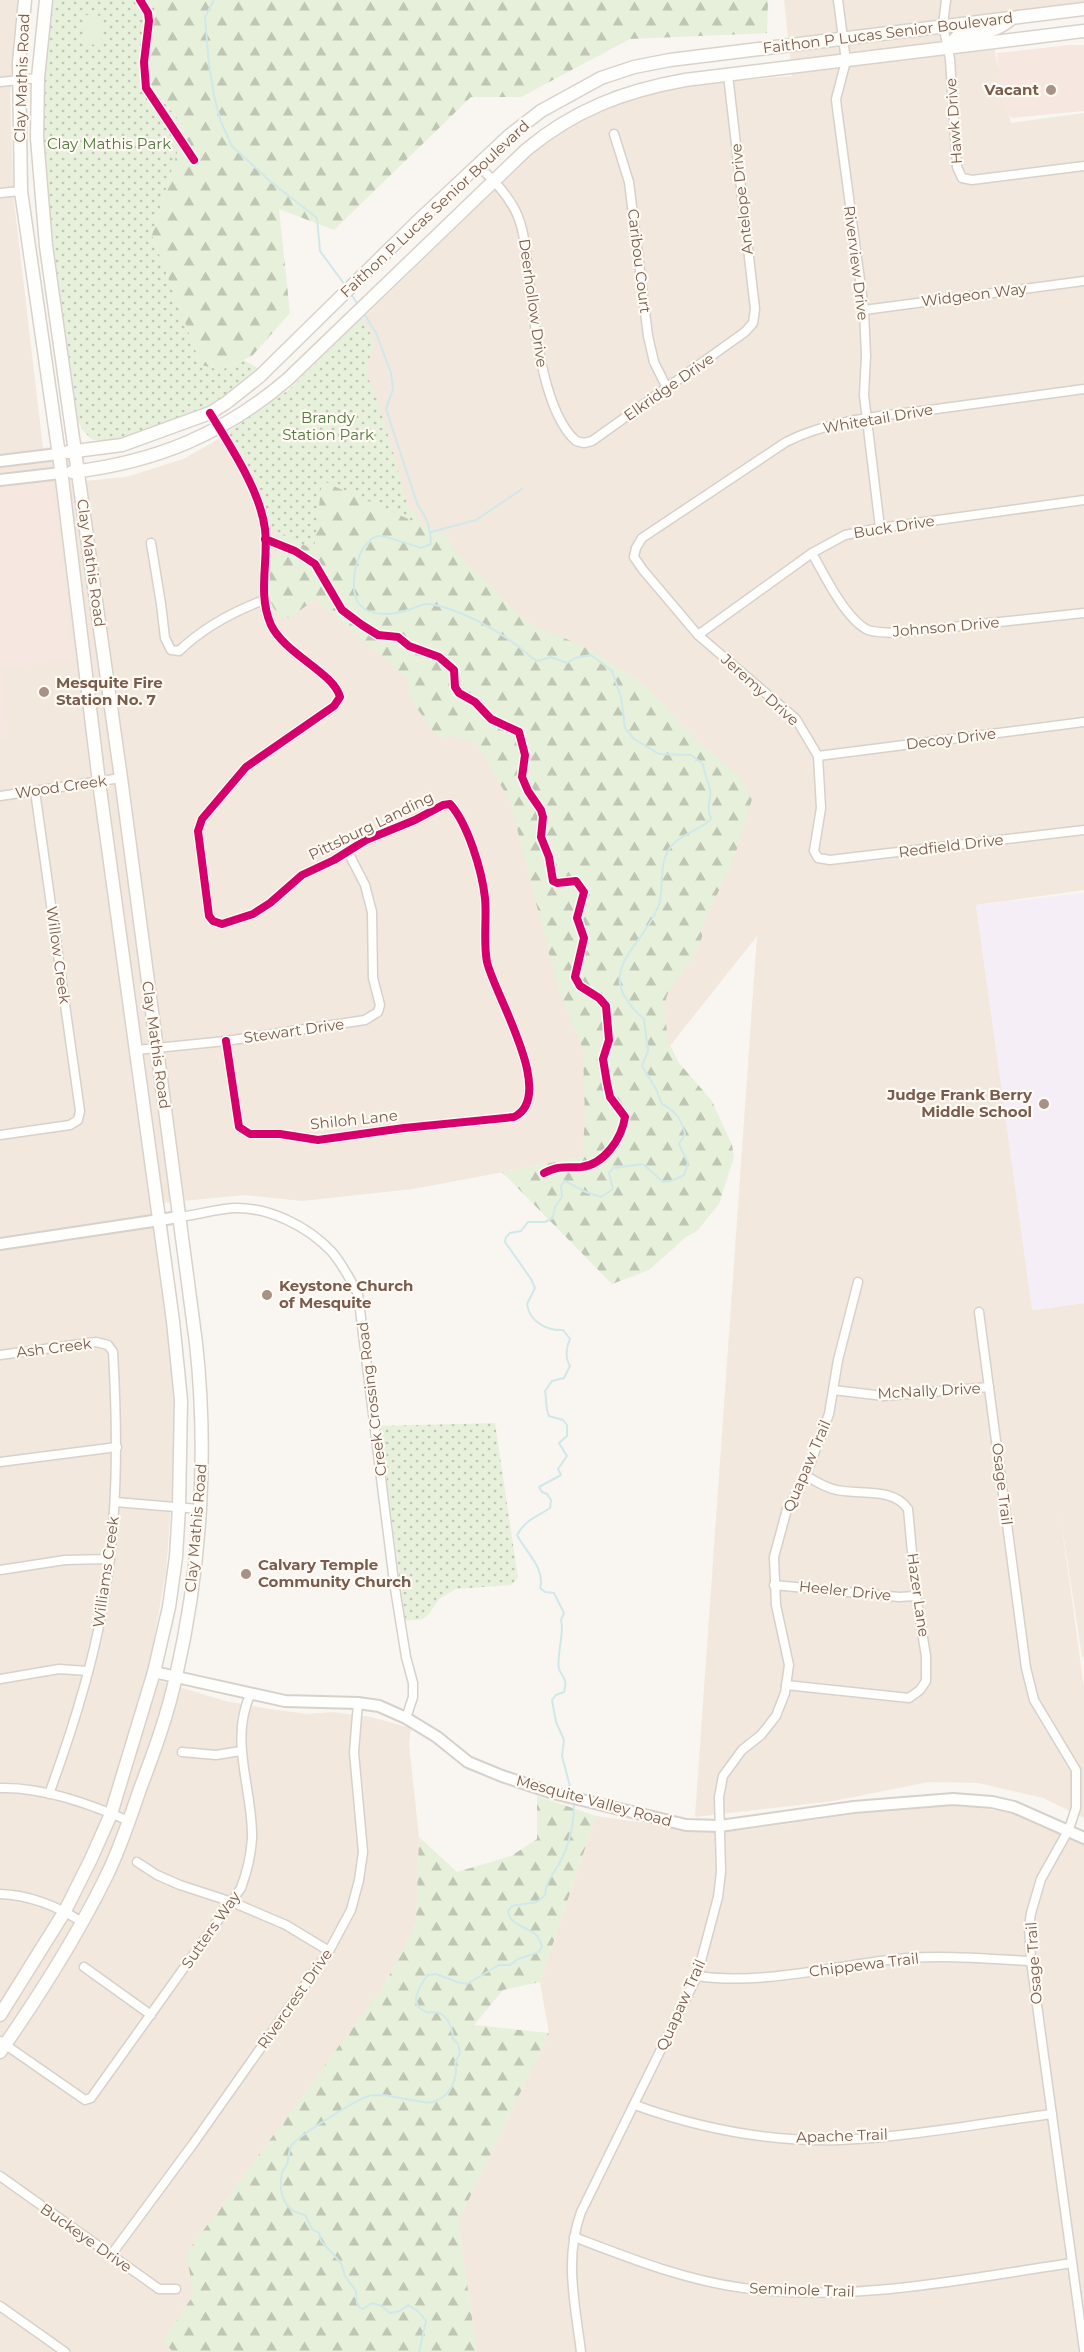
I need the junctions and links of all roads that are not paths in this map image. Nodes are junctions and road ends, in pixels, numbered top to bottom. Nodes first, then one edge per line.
1 (26, 0) edge
2 (46, 0) edge
3 (838, 0) edge
4 (946, 0) edge
5 (1084, 9) edge
6 (1012, 19) junction
7 (944, 26) junction
8 (1084, 31) edge
9 (843, 40) junction
10 (948, 47) junction
11 (846, 61) junction
12 (729, 75) junction
13 (38, 78) junction
14 (20, 79) junction
15 (0, 82) edge
16 (614, 134) dead end
17 (478, 166) junction
18 (1084, 166) edge
19 (494, 180) junction
20 (21, 191) junction
21 (0, 193) edge
22 (1084, 281) edge
23 (864, 310) junction
24 (753, 323) joint
25 (667, 388) junction
26 (1084, 389) edge
27 (210, 414) junction
28 (866, 418) junction
29 (219, 429) junction
30 (580, 443) joint
31 (75, 451) junction
32 (58, 454) junction
33 (0, 461) edge
34 (78, 471) junction
35 (61, 473) junction
36 (0, 480) edge
37 (1084, 501) edge
38 (880, 528) junction
39 (151, 543) dead end
40 (636, 548) joint
41 (812, 553) junction
42 (95, 589) junction
43 (75, 592) junction
44 (264, 600) junction
45 (1084, 613) edge
46 (698, 635) junction
47 (106, 672) junction
48 (86, 676) junction
49 (1084, 722) edge
50 (818, 756) junction
51 (121, 778) junction
52 (99, 782) junction
53 (36, 791) junction
54 (0, 796) edge
55 (1084, 830) edge
56 (348, 852) junction
57 (818, 858) joint
58 (136, 890) junction
59 (114, 892) junction
60 (226, 1041) junction
61 (156, 1048) junction
62 (136, 1050) junction
63 (524, 1110) joint
64 (0, 1135) edge
65 (179, 1217) junction
66 (159, 1221) junction
67 (0, 1244) edge
68 (858, 1282) dead end
69 (980, 1312) dead end
70 (108, 1345) joint
71 (0, 1356) edge
72 (989, 1387) junction
73 (833, 1390) junction
74 (117, 1447) junction
75 (0, 1462) edge
76 (806, 1476) junction
77 (115, 1502) junction
78 (179, 1507) junction
79 (199, 1509) junction
80 (110, 1559) junction
81 (0, 1570) edge
82 (774, 1585) junction
83 (916, 1596) junction
84 (88, 1671) junction
85 (154, 1672) junction
86 (176, 1677) junction
87 (0, 1678) edge
88 (786, 1685) junction
89 (250, 1695) junction
90 (358, 1702) junction
91 (406, 1718) junction
92 (241, 1751) junction
93 (182, 1752) dead end
94 (0, 1788) edge
95 (49, 1794) junction
96 (111, 1814) junction
97 (129, 1821) junction
98 (720, 1826) junction
99 (1069, 1829) junction
100 (1084, 1838) edge
101 (137, 1862) dead end
102 (0, 1894) edge
103 (232, 1902) junction
104 (65, 1911) junction
105 (82, 1922) junction
106 (329, 1951) junction
107 (1031, 1961) junction
108 (84, 1967) dead end
109 (697, 1976) junction
110 (0, 2015) edge
111 (151, 2015) junction
112 (2, 2046) edge
113 (635, 2105) junction
114 (1052, 2114) junction
115 (0, 2176) edge
116 (574, 2237) junction
117 (111, 2255) junction
118 (1072, 2263) junction
119 (176, 2289) dead end
120 (0, 2306) edge
121 (1084, 2350) edge
122 (65, 2352) edge
123 (581, 2352) edge

1 - 14 main road, Clay Mathis Road
2 - 13 main road, Clay Mathis Road
3 - 9 street, Riverview Drive
4 - 7 street
5 - 6 main road, Faithon P Lucas Senior Boulevard
6 - 7 main road, Faithon P Lucas Senior Boulevard
6 - 10 main road
7 - 9 main road, Faithon P Lucas Senior Boulevard
7 - 10 street
8 - 10 main road, Faithon P Lucas Senior Boulevard
9 - 11 street, Riverview Drive
9 - 17 main road, Faithon P Lucas Senior Boulevard
10 - 11 main road, Faithon P Lucas Senior Boulevard
10 - 18 street, Hawk Drive
11 - 12 main road, Faithon P Lucas Senior Boulevard
11 - 23 street, Riverview Drive
12 - 19 main road, Faithon P Lucas Senior Boulevard
12 - 24 street, Antelope Drive
13 - 14 street
13 - 31 main road, Clay Mathis Road
14 - 15 street
14 - 20 main road, Clay Mathis Road
16 - 25 street, Caribou Court
17 - 19 street, Deerhollow Drive
17 - 27 main road, Faithon P Lucas Senior Boulevard
19 - 29 main road, Faithon P Lucas Senior Boulevard
19 - 30 street, Deerhollow Drive
20 - 21 street
20 - 32 main road, Clay Mathis Road
22 - 23 street, Widgeon Way
23 - 28 street, Riverview Drive
24 - 25 street, Elkridge Drive
25 - 30 street, Elkridge Drive
26 - 28 street, Whitetail Drive
27 - 29 street
27 - 31 main road, Faithon P Lucas Senior Boulevard
28 - 38 street, Riverview Drive
28 - 40 street, Whitetail Drive
29 - 34 main road, Faithon P Lucas Senior Boulevard
29 - 44 street
31 - 32 main road, Faithon P Lucas Senior Boulevard
31 - 34 main road, Clay Mathis Road
32 - 33 street, Faithon P Lucas Senior Boulevard
32 - 35 main road, Clay Mathis Road
34 - 35 main road, Faithon P Lucas Senior Boulevard
34 - 42 main road, Clay Mathis Road
35 - 36 street, Faithon P Lucas Senior Boulevard
35 - 43 main road, Clay Mathis Road
37 - 38 street, Buck Drive
38 - 41 street, Buck Drive
39 - 44 street
40 - 46 street, Jeremy Drive
41 - 45 street, Johnson Drive
41 - 46 street, Buck Drive
42 - 43 main road
42 - 47 main road, Clay Mathis Road
43 - 48 main road, Clay Mathis Road
44 - 56 street, Pittsburg Landing
46 - 50 street, Jeremy Drive
47 - 48 main road
47 - 51 main road, Clay Mathis Road
48 - 52 main road, Clay Mathis Road
49 - 50 street, Decoy Drive
50 - 57 street, Jeremy Drive
51 - 52 street, Wood Creek
51 - 58 main road, Clay Mathis Road
52 - 53 street, Wood Creek
52 - 59 main road, Clay Mathis Road
53 - 54 street, Wood Creek
53 - 64 street, Willow Creek
55 - 57 street, Redfield Drive
56 - 60 street, Stewart Drive
56 - 63 street, Pittsburg Landing
58 - 59 main road
58 - 61 main road, Clay Mathis Road
59 - 62 main road, Clay Mathis Road
60 - 61 street, Stewart Drive
60 - 63 street, Shiloh Lane
61 - 62 street, Stewart Drive
61 - 65 main road, Clay Mathis Road
62 - 66 main road, Clay Mathis Road
65 - 66 street, Creek Crossing Road
65 - 79 main road, Clay Mathis Road
65 - 91 street, Creek Crossing Road
66 - 67 street, Creek Crossing Road
66 - 78 main road, Clay Mathis Road
68 - 73 street, Quapaw Trail
69 - 72 street, Osage Trail
70 - 71 street, Ash Creek
70 - 74 street, Williams Creek
72 - 73 street, McNally Drive
72 - 99 street, Osage Trail
73 - 76 street, Quapaw Trail
74 - 75 street
74 - 77 street, Williams Creek
76 - 82 street, Quapaw Trail
76 - 83 street, Hazer Lane
77 - 78 street
77 - 80 street, Williams Creek
78 - 79 street
78 - 85 main road, Clay Mathis Road
79 - 86 main road, Clay Mathis Road
80 - 81 street
80 - 84 street, Williams Creek
82 - 83 street, Heeler Drive
82 - 88 street, Quapaw Trail
83 - 88 street, Hazer Lane
84 - 87 street
84 - 95 street, Williams Creek
85 - 86 street, Mesquite Valley Road
85 - 96 main road, Clay Mathis Road
86 - 89 street, Mesquite Valley Road
86 - 97 main road, Clay Mathis Road
88 - 98 street, Quapaw Trail
89 - 90 street, Mesquite Valley Road
89 - 92 street, Sutters Way
90 - 91 street, Mesquite Valley Road
90 - 106 street, Rivercrest Drive
91 - 98 street, Mesquite Valley Road
92 - 93 street
92 - 103 street, Sutters Way
94 - 95 street
95 - 96 street
96 - 97 street
96 - 104 main road, Clay Mathis Road
97 - 105 main road, Clay Mathis Road
98 - 99 street, Mesquite Valley Road
98 - 109 street, Quapaw Trail
99 - 100 street, Mesquite Valley Road
99 - 107 street, Osage Trail
101 - 103 street
102 - 104 street
103 - 106 street
103 - 111 street, Sutters Way
104 - 105 street
104 - 110 main road, Clay Mathis Road
105 - 112 main road, Clay Mathis Road
106 - 117 street, Rivercrest Drive
107 - 109 street, Chippewa Trail
107 - 114 street, Osage Trail
108 - 111 street
109 - 113 street, Quapaw Trail
111 - 112 street, Sutters Way
113 - 114 street, Apache Trail
113 - 116 street, Quapaw Trail
114 - 118 street, Osage Trail
115 - 117 street, Buckeye Drive
116 - 118 street, Seminole Trail
116 - 123 street, Quapaw Trail
117 - 119 street, Buckeye Drive
118 - 121 street, Osage Trail
120 - 122 street

